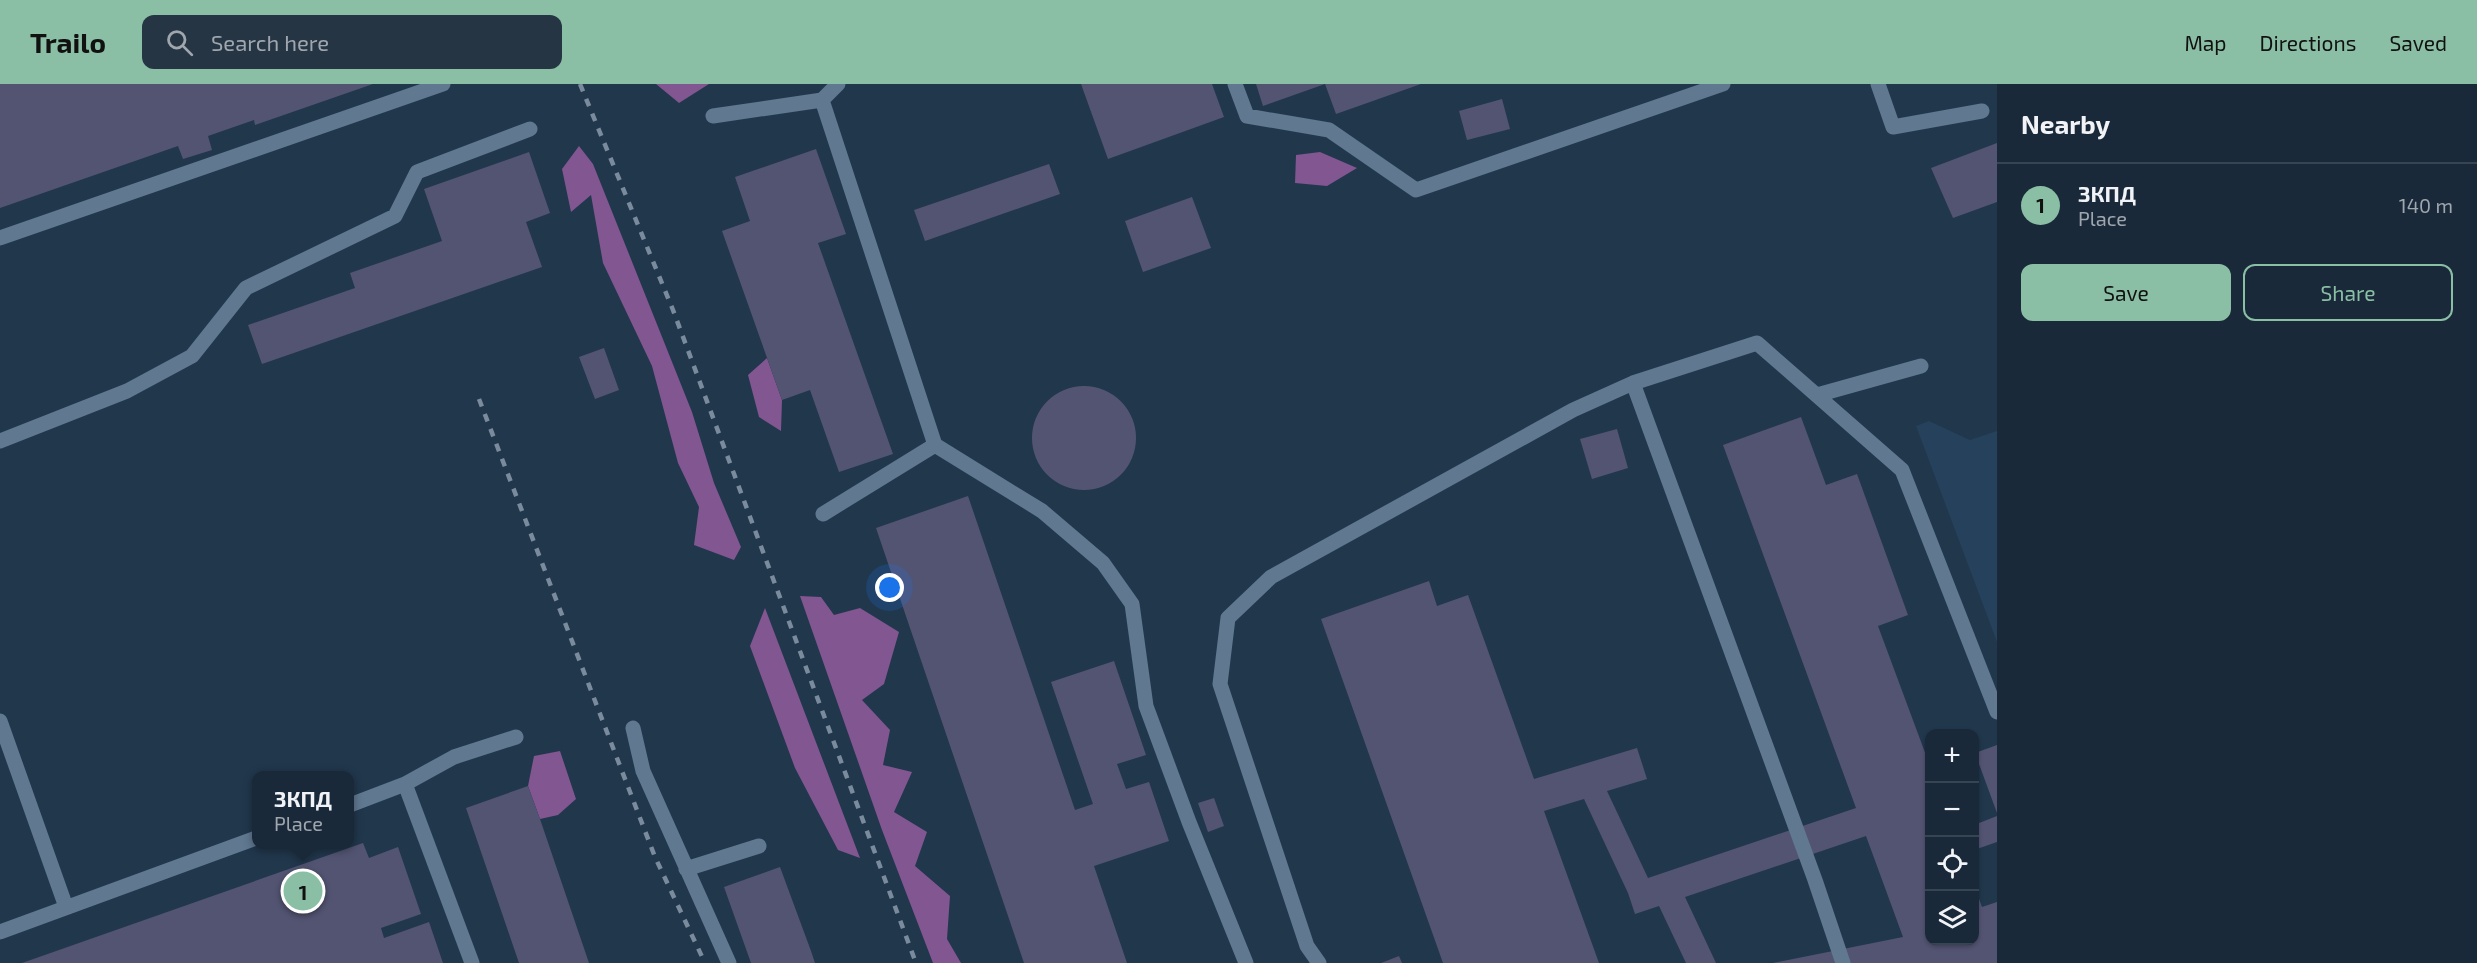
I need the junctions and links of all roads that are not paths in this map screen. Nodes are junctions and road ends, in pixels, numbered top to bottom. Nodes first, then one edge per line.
1 (443, 84) edge
2 (838, 84) edge
3 (1235, 84) edge
4 (1723, 84) edge
5 (1878, 84) edge
6 (822, 100) junction
7 (1982, 111) dead end
8 (712, 116) dead end
9 (530, 129) dead end
10 (0, 238) edge
11 (1921, 366) dead end
12 (1633, 383) junction
13 (1817, 395) junction
14 (0, 441) edge
15 (935, 446) junction
16 (823, 514) dead end
17 (1997, 712) edge
18 (0, 721) edge
19 (633, 728) dead end
20 (516, 737) dead end
21 (405, 784) junction
22 (354, 803) edge
23 (252, 839) edge
24 (759, 846) dead end
25 (686, 869) junction
26 (66, 907) junction
27 (0, 932) edge
28 (472, 963) edge
29 (729, 963) edge
30 (1246, 963) edge
31 (1319, 963) edge
32 (1843, 963) edge

1 - 10 lane
2 - 6 lane
3 - 4 lane
5 - 7 lane
6 - 8 lane
6 - 15 lane
9 - 14 lane
11 - 13 lane
12 - 13 lane
12 - 31 lane
12 - 32 lane
13 - 17 lane
15 - 16 lane
15 - 30 lane
18 - 26 lane
19 - 25 lane
20 - 21 lane
21 - 22 lane
21 - 28 lane
23 - 26 lane
24 - 25 lane
25 - 29 lane
26 - 27 lane

